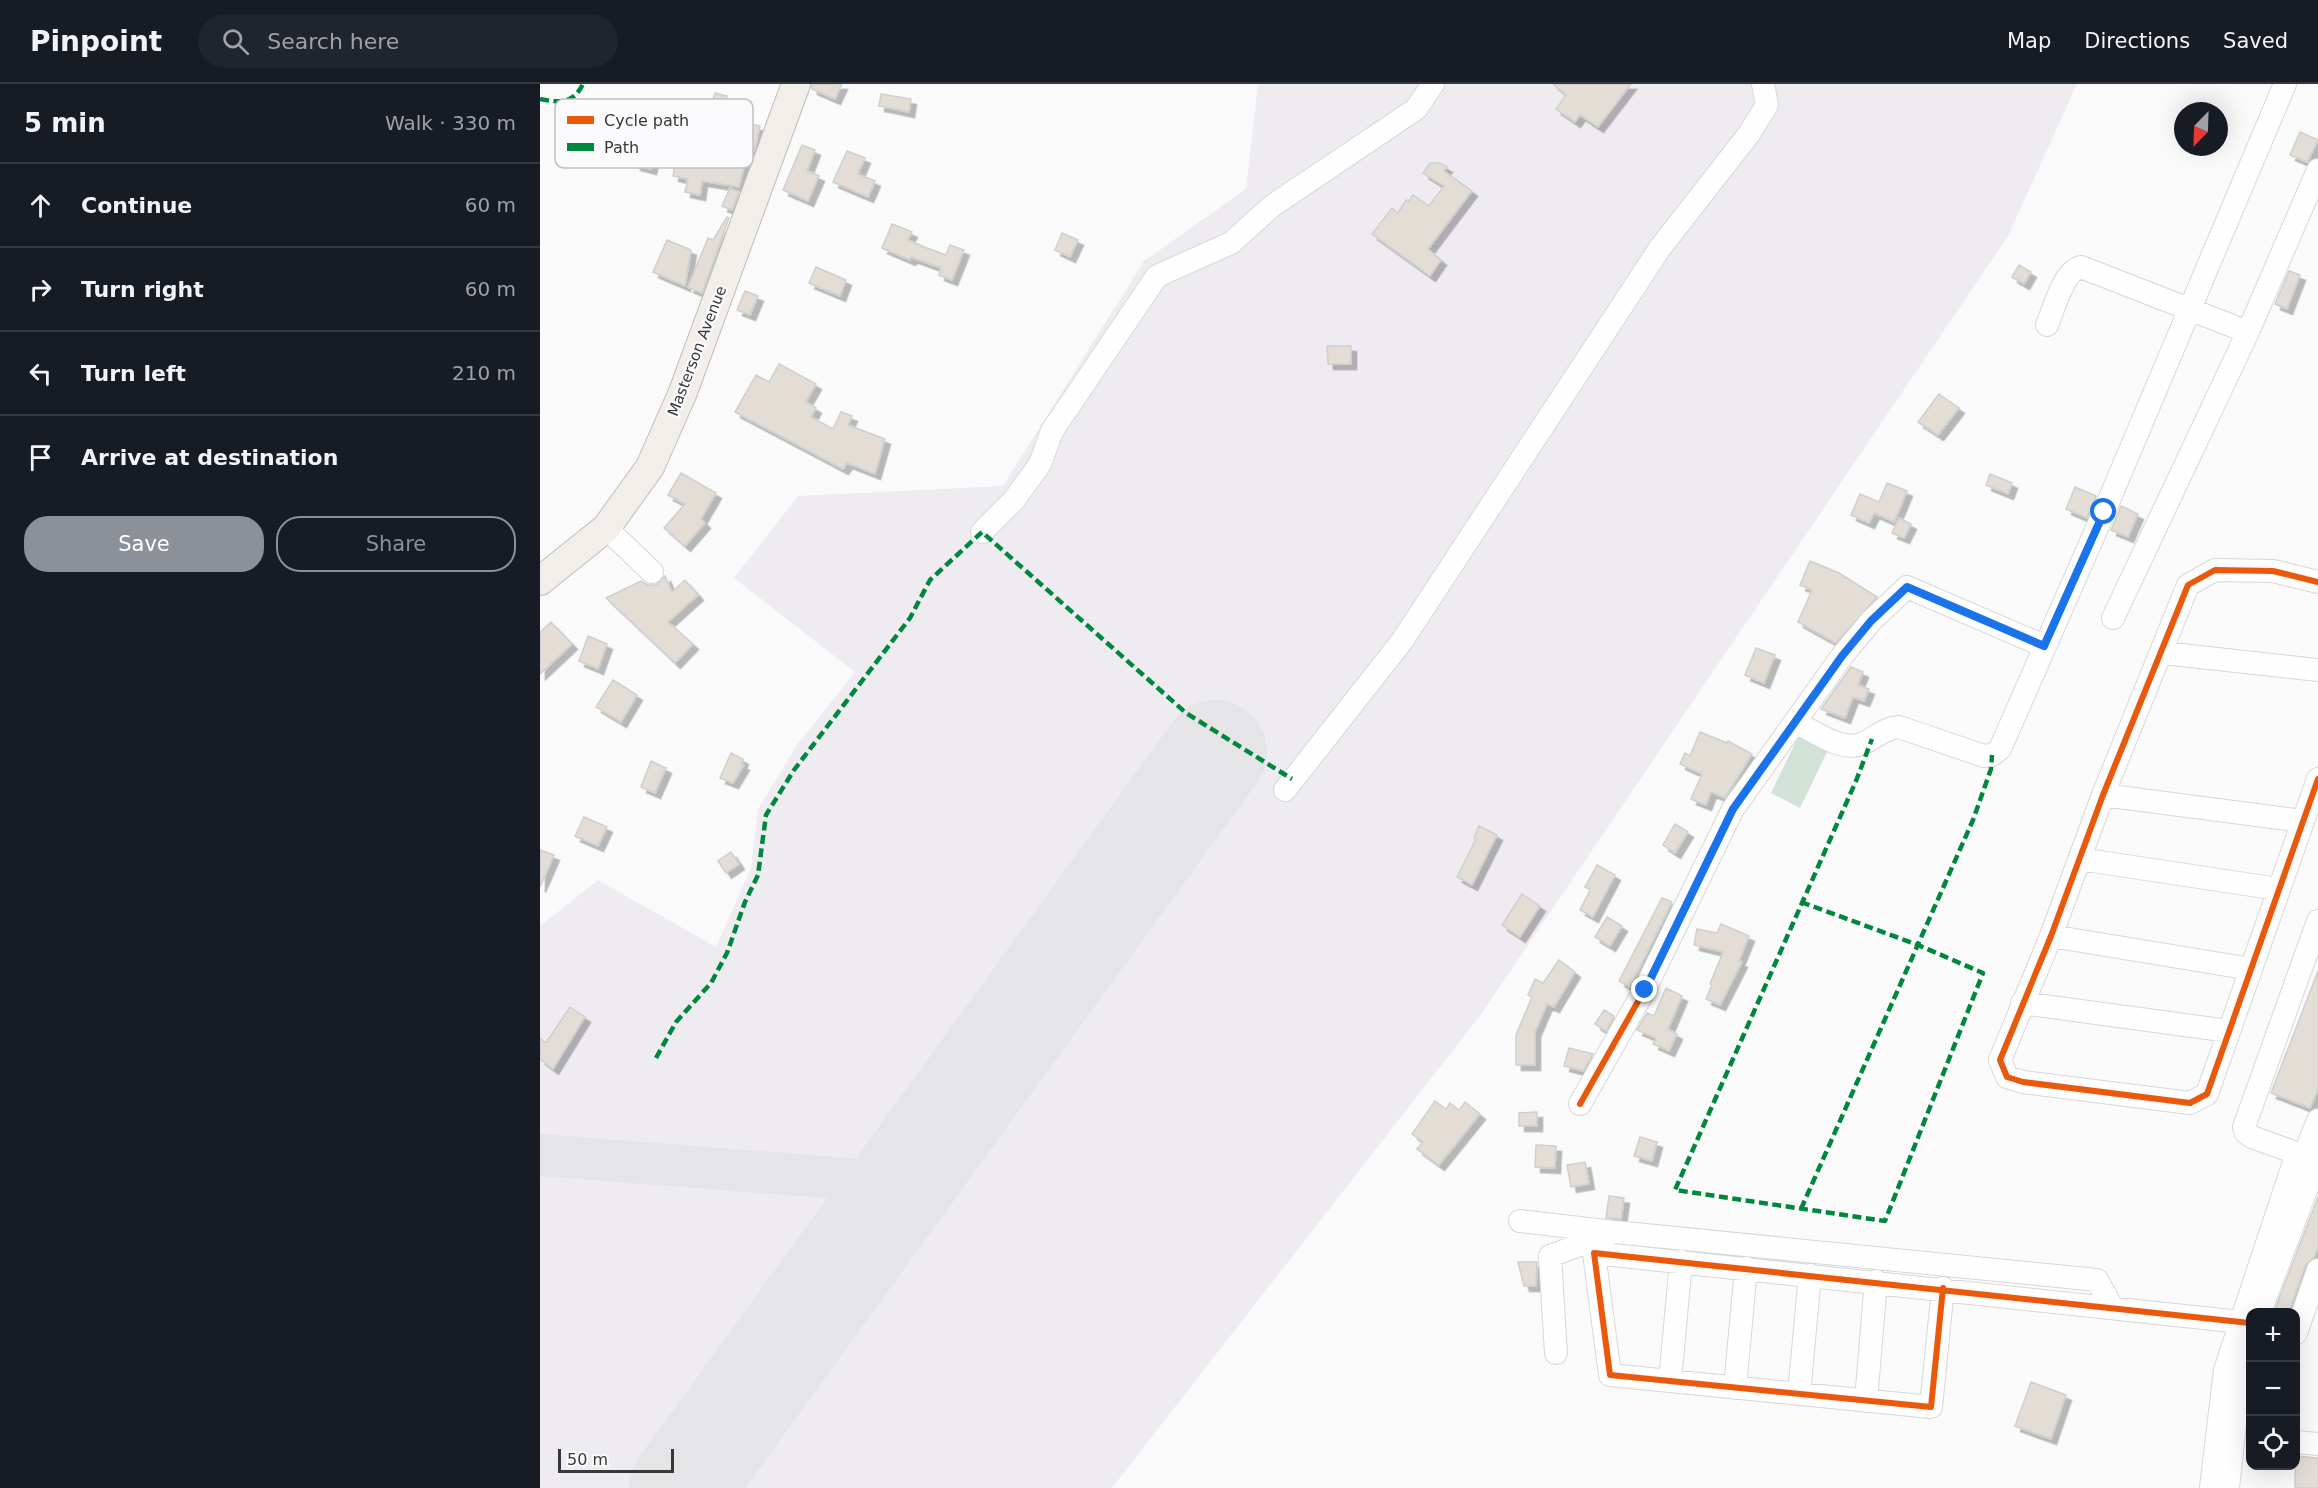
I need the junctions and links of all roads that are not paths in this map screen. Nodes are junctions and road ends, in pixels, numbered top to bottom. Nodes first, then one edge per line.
1 (796, 84) edge
2 (1433, 84) edge
3 (1763, 84) edge
4 (2285, 84) edge
5 (2318, 170) edge
6 (2190, 307) junction
7 (2047, 325) dead end
8 (2248, 332) junction
9 (606, 528) junction
10 (982, 532) dead end
11 (652, 572) dead end
12 (540, 581) edge
13 (2318, 582) edge
14 (2113, 618) dead end
15 (2044, 646) junction
16 (2163, 653) junction
17 (2318, 670) edge
18 (1795, 722) junction
19 (2318, 779) edge
20 (1285, 790) dead end
21 (2103, 795) junction
22 (2302, 821) junction
23 (2080, 859) junction
24 (2278, 889) junction
25 (2317, 928) edge
26 (2051, 936) junction
27 (2251, 969) junction
28 (2022, 1003) junction
29 (2229, 1031) junction
30 (1580, 1104) dead end
31 (2318, 1120) edge
32 (2309, 1158) edge
33 (2296, 1187) junction
34 (1520, 1221) dead end
35 (1615, 1232) junction
36 (1681, 1262) junction
37 (1746, 1268) junction
38 (2318, 1270) edge
39 (1810, 1275) junction
40 (1876, 1281) junction
41 (1943, 1288) junction
42 (2112, 1307) junction
43 (2261, 1308) edge
44 (2300, 1319) edge
45 (2245, 1322) edge
46 (1556, 1353) dead end
47 (2246, 1357) edge
48 (1670, 1381) junction
49 (1735, 1388) junction
50 (1799, 1394) junction
51 (1866, 1401) junction
52 (2234, 1430) edge
53 (2300, 1442) edge
54 (2318, 1444) edge
55 (2211, 1488) edge
56 (2228, 1488) edge

1 - 9 main road, Masterson Avenue
2 - 10 street
3 - 20 street
4 - 6 street
5 - 8 street
6 - 7 street
6 - 8 street
6 - 15 street
8 - 14 street
9 - 11 street
9 - 12 main road, Masterson Avenue
13 - 16 street
15 - 18 street
15 - 18 street
16 - 17 street
16 - 21 street
18 - 30 street
19 - 22 street
21 - 22 street
21 - 23 street
22 - 24 street
23 - 24 street
23 - 26 street
24 - 27 street
25 - 32 street
26 - 27 street
26 - 28 street
27 - 29 street
28 - 29 street
28 - 29 street
31 - 32 street
32 - 33 street
33 - 43 street
33 - 45 street
34 - 35 street
35 - 42 street
35 - 46 street
36 - 37 street
36 - 48 street
36 - 48 street
37 - 39 street
37 - 49 street
38 - 44 street
39 - 40 street
39 - 50 street
40 - 41 street
40 - 51 street
41 - 42 street
41 - 51 street
42 - 45 street
45 - 52 street
47 - 52 street
48 - 49 street
49 - 50 street
50 - 51 street
52 - 55 street
52 - 56 street
53 - 54 street

